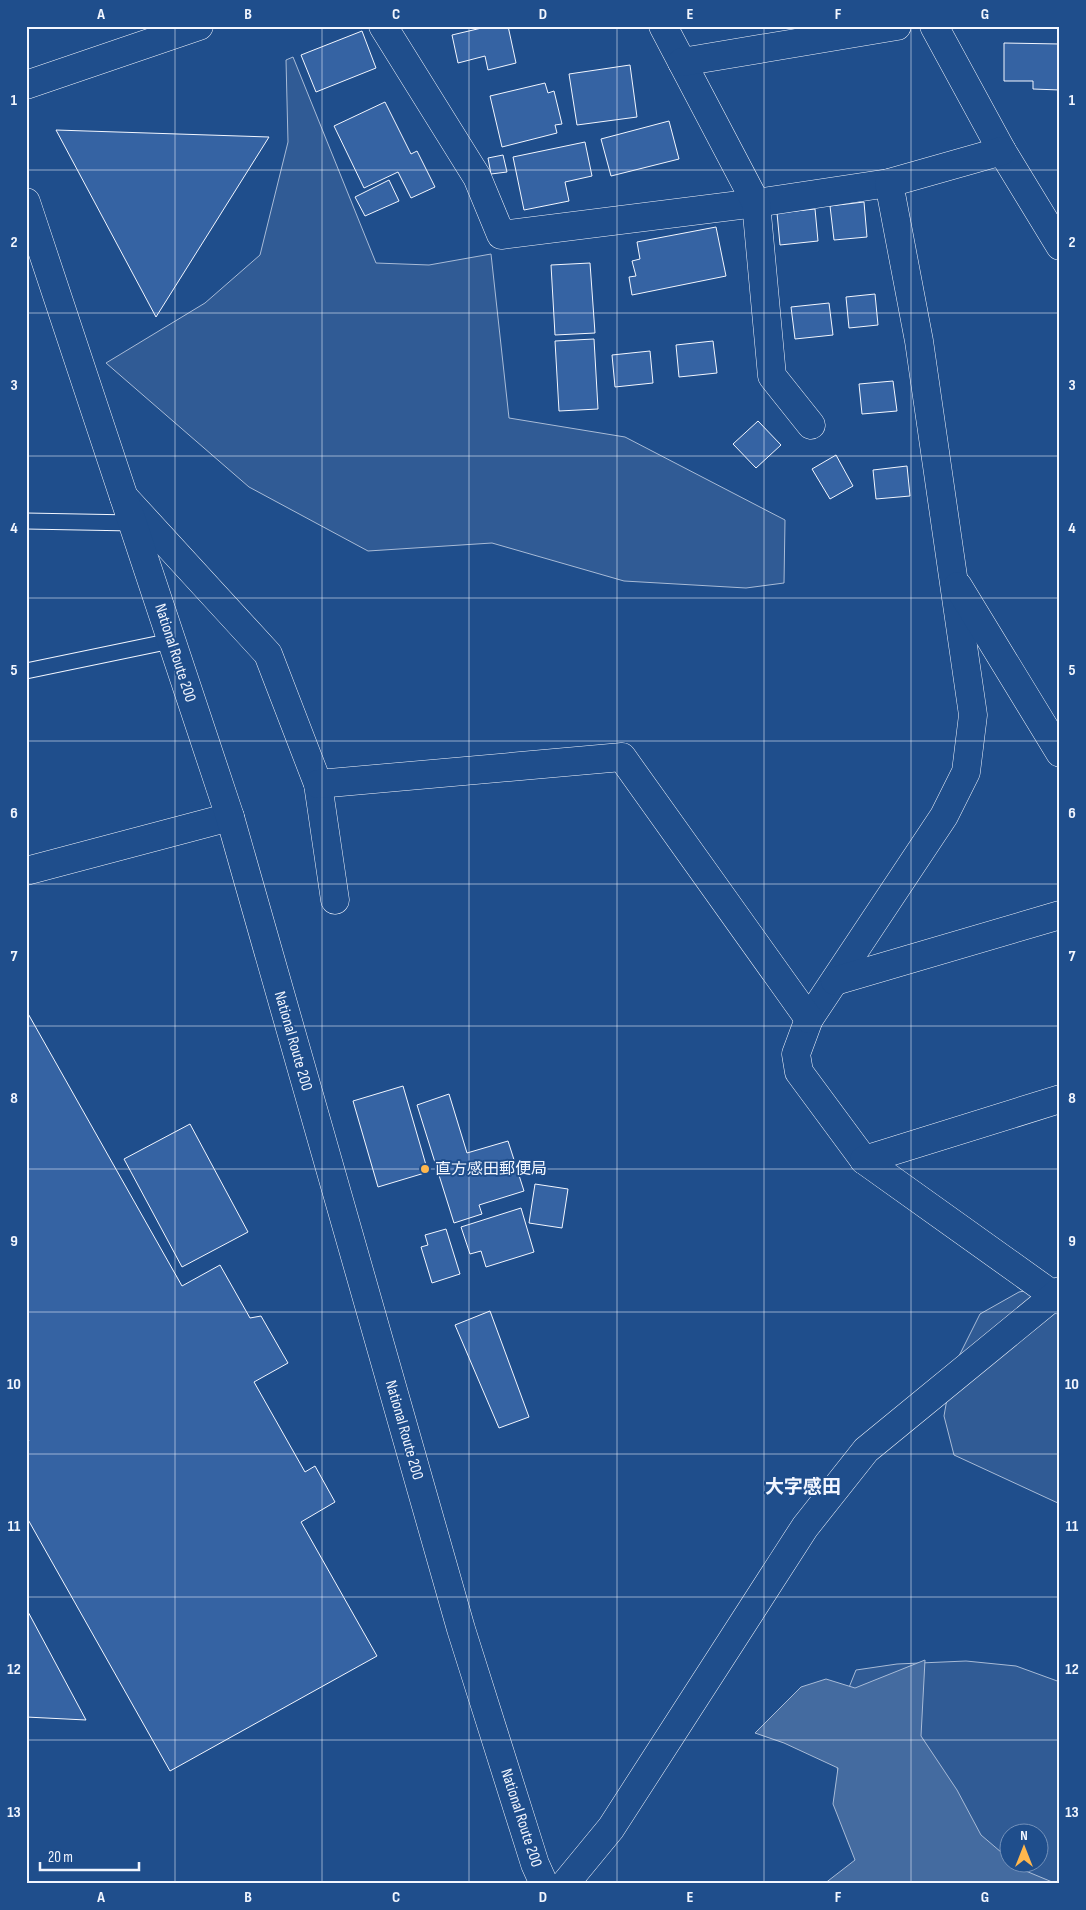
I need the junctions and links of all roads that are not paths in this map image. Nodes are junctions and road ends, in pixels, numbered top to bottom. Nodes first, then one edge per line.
1 (199, 26) edge
2 (383, 26) edge
3 (663, 26) edge
4 (897, 26) edge
5 (934, 26) edge
6 (155, 33) edge
7 (682, 62) junction
8 (26, 85) edge
9 (1002, 151) junction
10 (889, 182) junction
11 (26, 202) edge
12 (756, 203) junction
13 (1053, 222) edge
14 (1060, 246) edge
15 (811, 425) dead end
16 (124, 497) junction
17 (26, 521) edge
18 (133, 523) junction
19 (952, 575) junction
20 (171, 641) junction
21 (26, 671) edge
22 (1060, 753) edge
23 (318, 784) junction
24 (230, 817) junction
25 (26, 871) edge
26 (335, 900) dead end
27 (1060, 915) edge
28 (835, 981) junction
29 (809, 1019) junction
30 (1060, 1099) edge
31 (864, 1160) junction
32 (1057, 1295) edge
33 (544, 1884) edge
34 (566, 1884) edge

1 - 6 main road
2 - 12 main road
3 - 7 main road
4 - 7 main road
5 - 9 main road
6 - 8 main road
7 - 12 main road
9 - 10 main road
9 - 13 main road
10 - 12 main road
10 - 19 main road
11 - 16 main road, National Route 200
12 - 15 main road
13 - 14 main road
16 - 18 main road, National Route 200
16 - 23 main road
17 - 18 lane
18 - 20 main road, National Route 200
19 - 22 main road
19 - 28 main road
20 - 21 lane
20 - 24 main road, National Route 200
23 - 26 main road
23 - 29 main road
24 - 25 main road
24 - 33 main road, National Route 200
27 - 28 main road
28 - 29 main road
29 - 31 main road
30 - 31 main road
31 - 32 main road
32 - 34 main road

